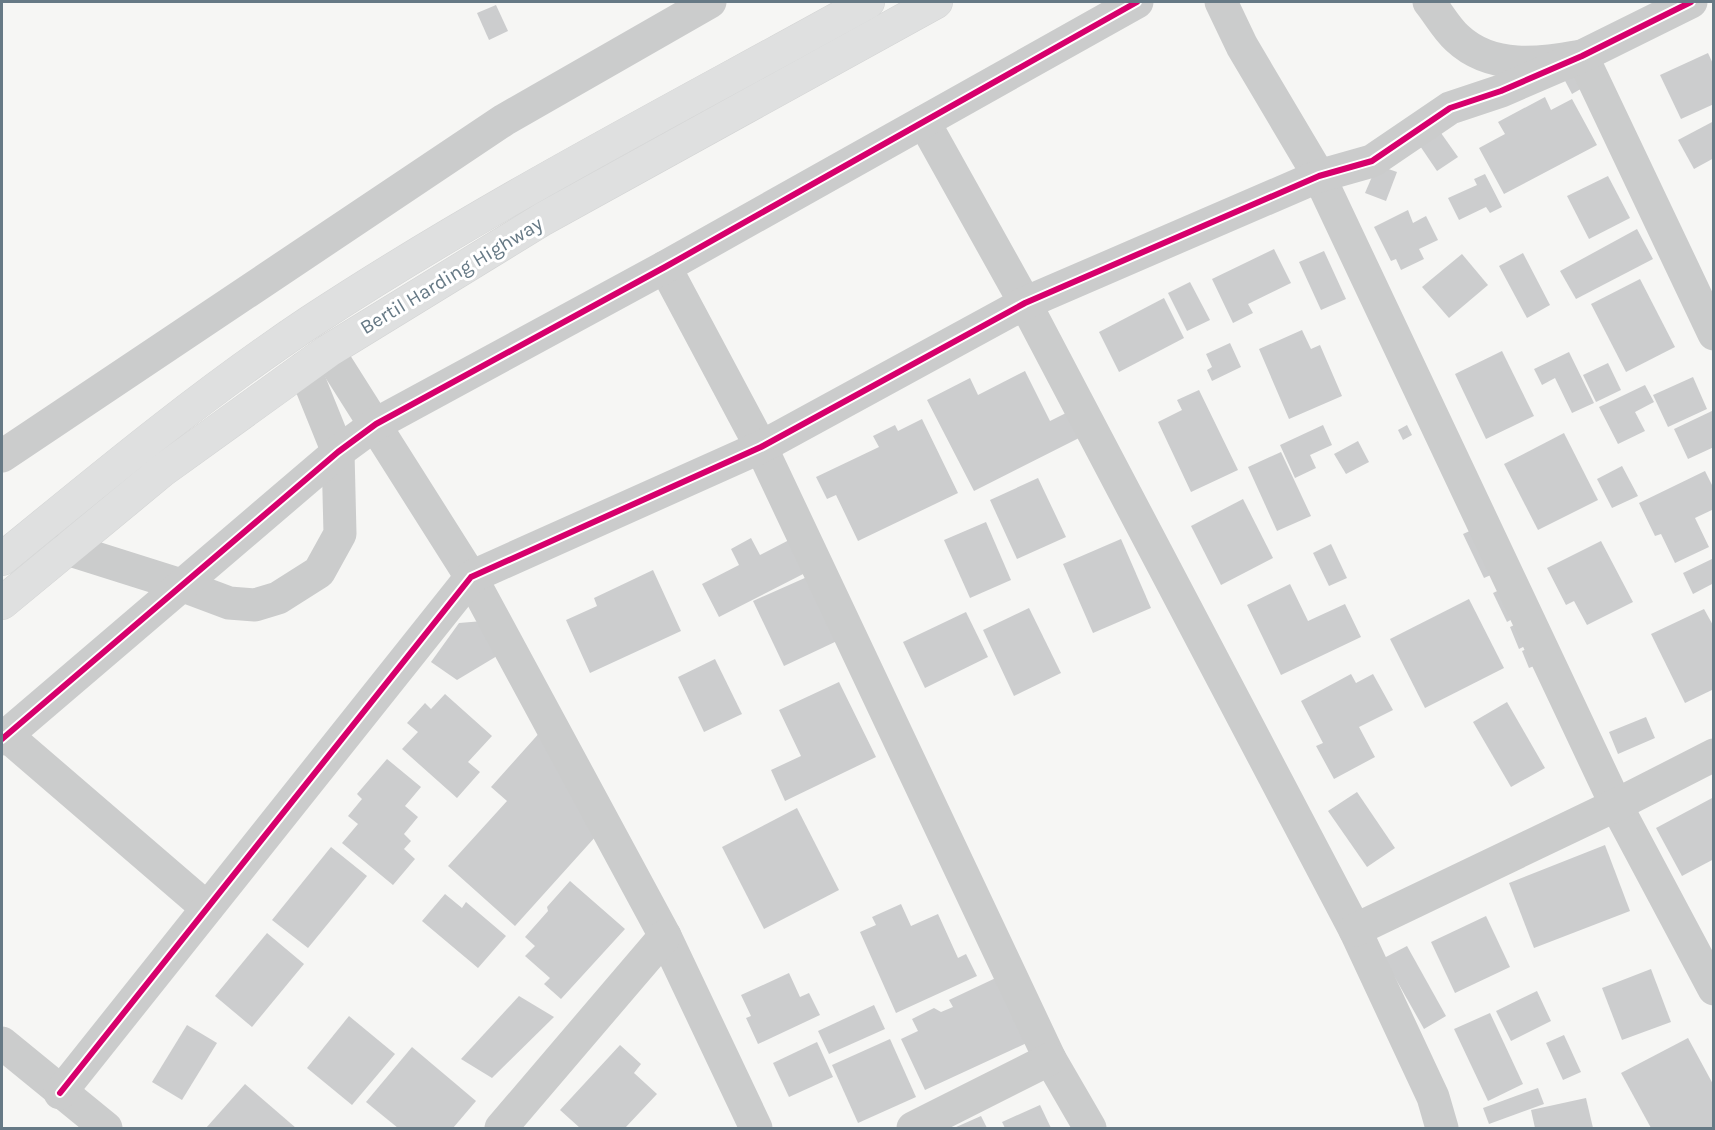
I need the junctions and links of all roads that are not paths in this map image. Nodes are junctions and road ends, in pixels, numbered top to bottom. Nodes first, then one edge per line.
1 (710, 2) edge
2 (868, 2) edge
3 (936, 2) edge
4 (1137, 2) edge
5 (1221, 2) edge
6 (1428, 2) edge
7 (1691, 2) edge
8 (1582, 56) junction
9 (924, 122) junction
10 (1319, 176) junction
11 (665, 267) junction
12 (1025, 303) junction
13 (1713, 334) edge
14 (316, 359) junction
15 (376, 424) junction
16 (761, 447) junction
17 (338, 452) junction
18 (2, 456) edge
19 (67, 549) junction
20 (2, 559) edge
21 (471, 577) junction
22 (182, 585) junction
23 (2, 603) edge
24 (4, 737) edge
25 (1713, 755) edge
26 (1616, 805) junction
27 (207, 908) junction
28 (1355, 930) junction
29 (665, 936) junction
30 (1713, 989) edge
31 (2, 1043) edge
32 (1050, 1059) junction
33 (60, 1093) junction
34 (101, 1127) edge
35 (501, 1128) edge
36 (756, 1128) edge
37 (913, 1128) edge
38 (1090, 1128) edge
39 (1442, 1128) edge

1 - 18 street
2 - 20 main road, Bertil Harding Highway
3 - 14 main road, Bertil Harding Highway
4 - 9 street
5 - 10 street
6 - 8 street
7 - 8 street
8 - 10 street
8 - 13 street
9 - 11 street
9 - 12 street
10 - 12 street
10 - 26 street
11 - 15 street
11 - 16 street
12 - 16 street
12 - 28 street
14 - 15 street
14 - 17 street
14 - 19 main road, Bertil Harding Highway
15 - 17 street
15 - 21 street
16 - 21 street
16 - 32 street
17 - 22 street
17 - 22 street
19 - 22 street
19 - 23 main road, Bertil Harding Highway
21 - 27 street
21 - 29 street
22 - 24 street
24 - 27 street
25 - 26 street
26 - 28 street
26 - 30 street
27 - 33 street
28 - 39 street
29 - 35 street
29 - 36 street
31 - 33 street
32 - 37 street
32 - 38 street
33 - 34 street

